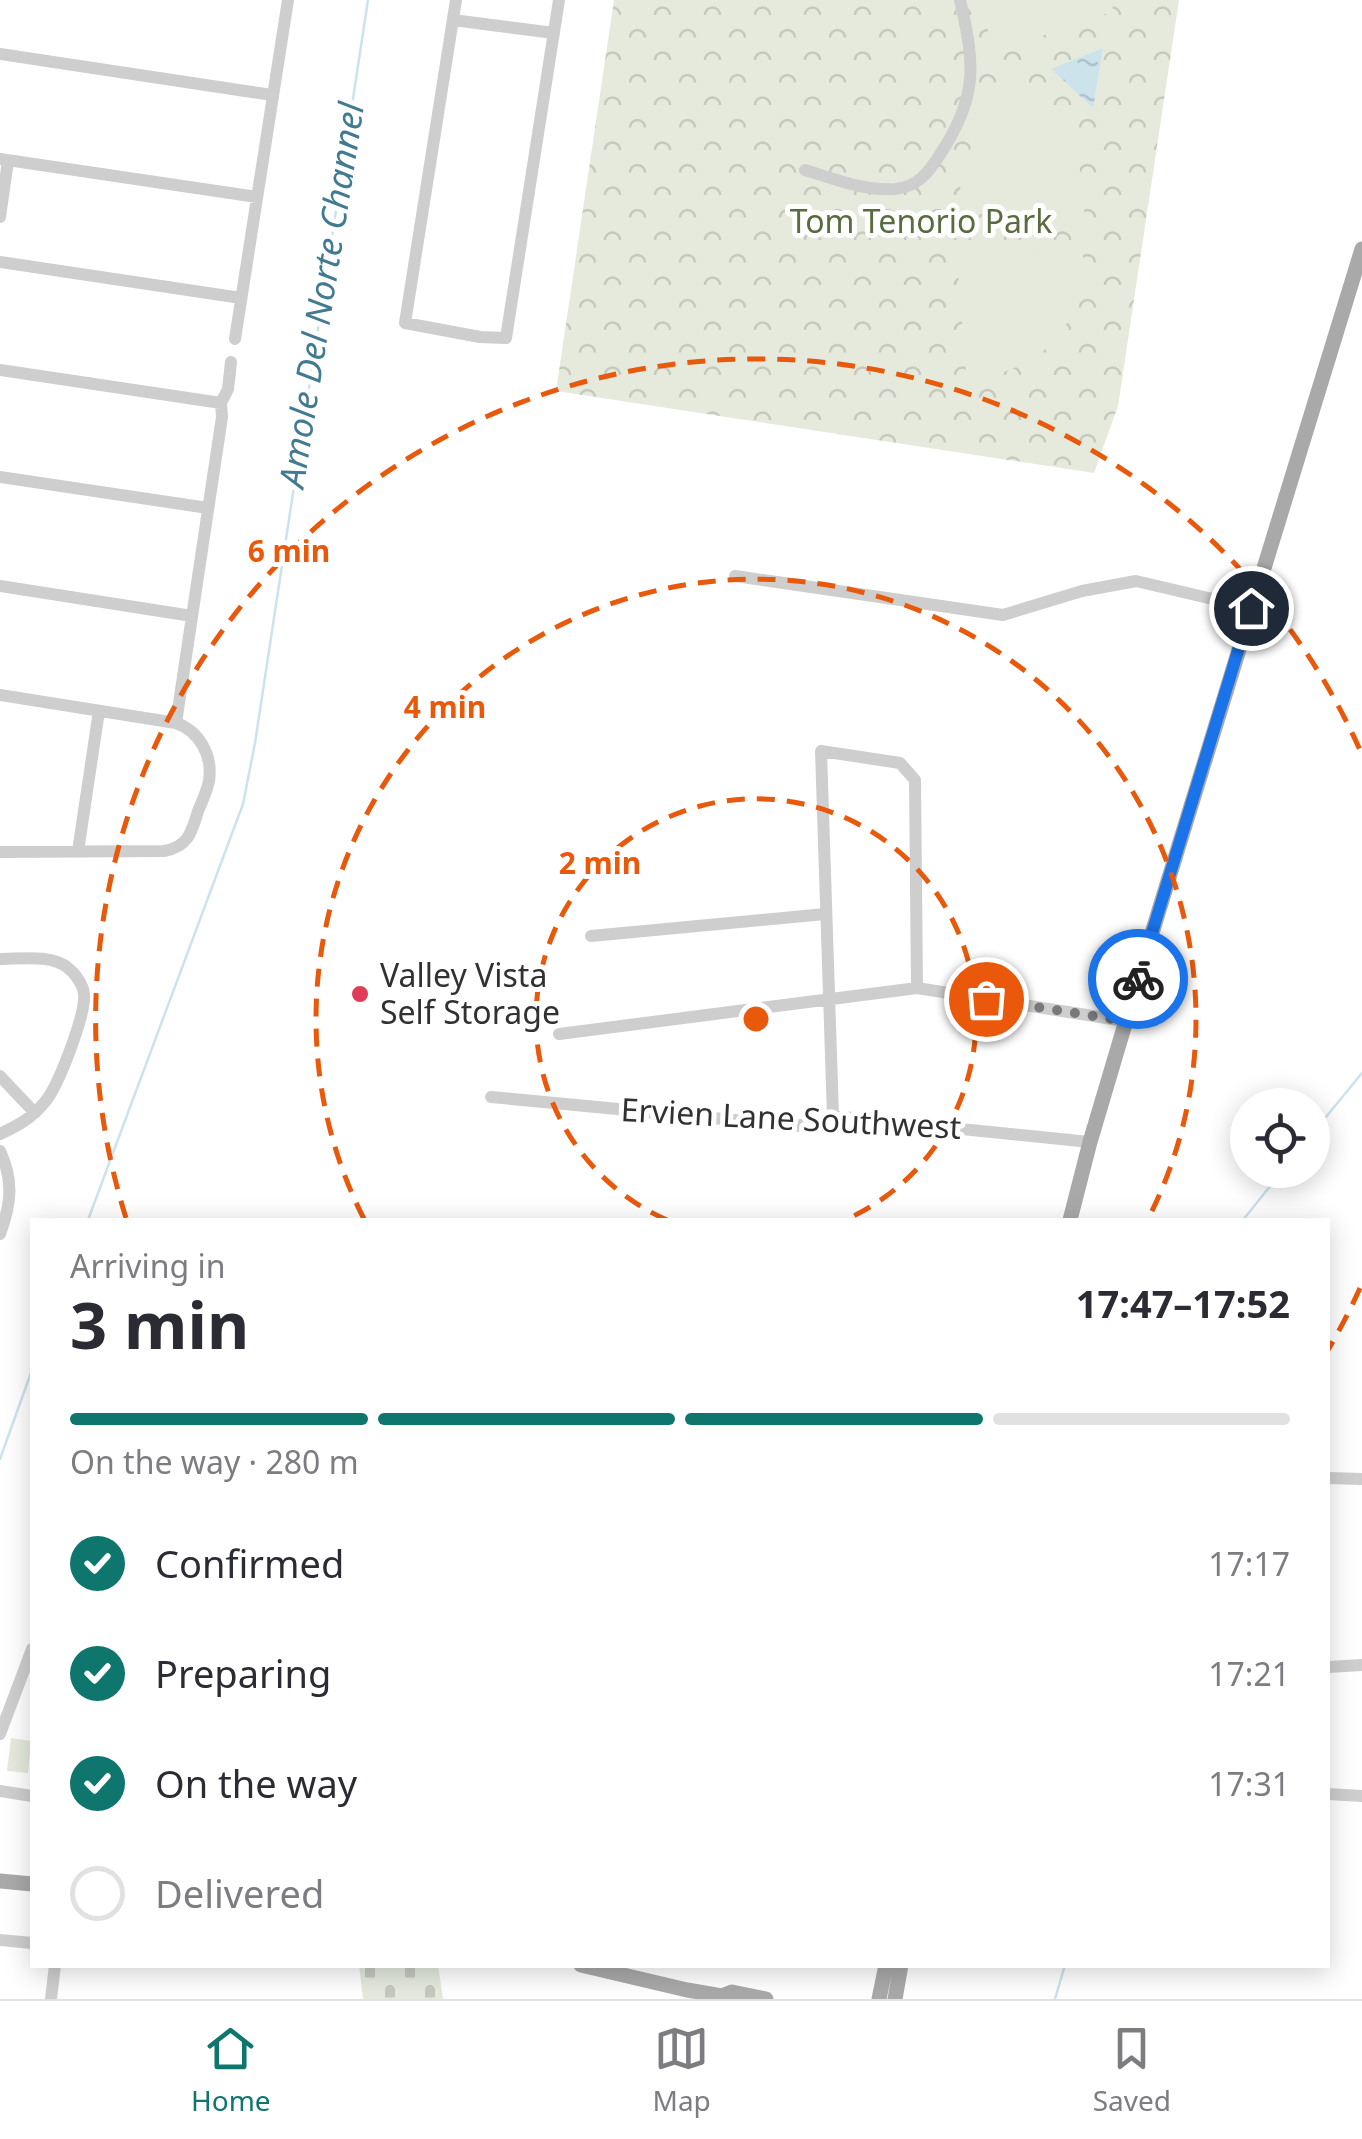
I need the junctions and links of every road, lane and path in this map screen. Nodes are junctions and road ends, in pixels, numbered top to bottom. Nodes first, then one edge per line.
1 (288, 0) edge
2 (456, 0) edge
3 (559, 0) edge
4 (960, 0) edge
5 (453, 20) junction
6 (554, 34) junction
7 (0, 54) edge
8 (272, 95) junction
9 (4, 160) edge
10 (805, 170) dead end
11 (257, 197) junction
12 (0, 217) edge
13 (1362, 248) edge
14 (0, 262) edge
15 (241, 298) junction
16 (235, 339) dead end
17 (231, 362) dead end
18 (0, 370) edge
19 (221, 403) junction
20 (0, 477) edge
21 (208, 508) junction
22 (735, 576) dead end
23 (0, 586) edge
24 (1251, 608) junction
25 (192, 616) junction
26 (0, 695) edge
27 (99, 710) junction
28 (176, 722) junction
29 (78, 851) junction
30 (0, 852) edge
31 (825, 914) junction
32 (592, 936) dead end
33 (0, 959) edge
34 (917, 988) junction
35 (830, 1001) junction
36 (1125, 1021) junction
37 (560, 1034) dead end
38 (0, 1076) edge
39 (491, 1098) dead end
40 (35, 1113) junction
41 (833, 1116) junction
42 (0, 1134) edge
43 (1090, 1142) junction
44 (0, 1151) edge
45 (1071, 1218) edge
46 (0, 1234) edge
47 (1330, 1478) edge
48 (1362, 1479) edge
49 (30, 1655) edge
50 (1362, 1665) edge
51 (1330, 1666) edge
52 (0, 1734) edge
53 (0, 1791) edge
54 (1330, 1794) edge
55 (30, 1796) edge
56 (1362, 1796) edge
57 (0, 1881) edge
58 (30, 1884) edge
59 (0, 1940) edge
60 (30, 1943) edge
61 (54, 1968) edge
62 (594, 1968) edge
63 (885, 1968) edge
64 (901, 1968) edge
65 (724, 1998) edge
66 (51, 1999) edge
67 (766, 1999) edge
68 (879, 1999) edge
69 (895, 1999) edge

1 - 8 street
2 - 5 street
3 - 6 street
4 - 10 street
5 - 6 street
5 - 6 street
7 - 8 street
8 - 11 street
9 - 11 street
9 - 12 street
11 - 15 street
13 - 24 main road
14 - 15 street
15 - 16 street
17 - 19 street
18 - 19 street
19 - 21 street
20 - 21 street
21 - 25 street
22 - 24 street
23 - 25 street
24 - 36 main road
25 - 28 street
26 - 27 street
27 - 28 street
27 - 29 street
28 - 29 street
29 - 30 street
31 - 32 street
31 - 34 street
31 - 35 street
33 - 40 street
34 - 35 street
34 - 36 street
35 - 37 street
35 - 41 street
36 - 43 main road
38 - 40 street
39 - 41 street, Ervien Lane Southwest
40 - 42 street
41 - 43 street, Ervien Lane Southwest
43 - 45 main road
44 - 46 street
47 - 48 street
49 - 52 street
50 - 51 street
53 - 55 street
54 - 56 street
57 - 58 main road
59 - 60 street
61 - 66 street
62 - 65 main road
63 - 68 main road
64 - 69 main road
65 - 67 main road

